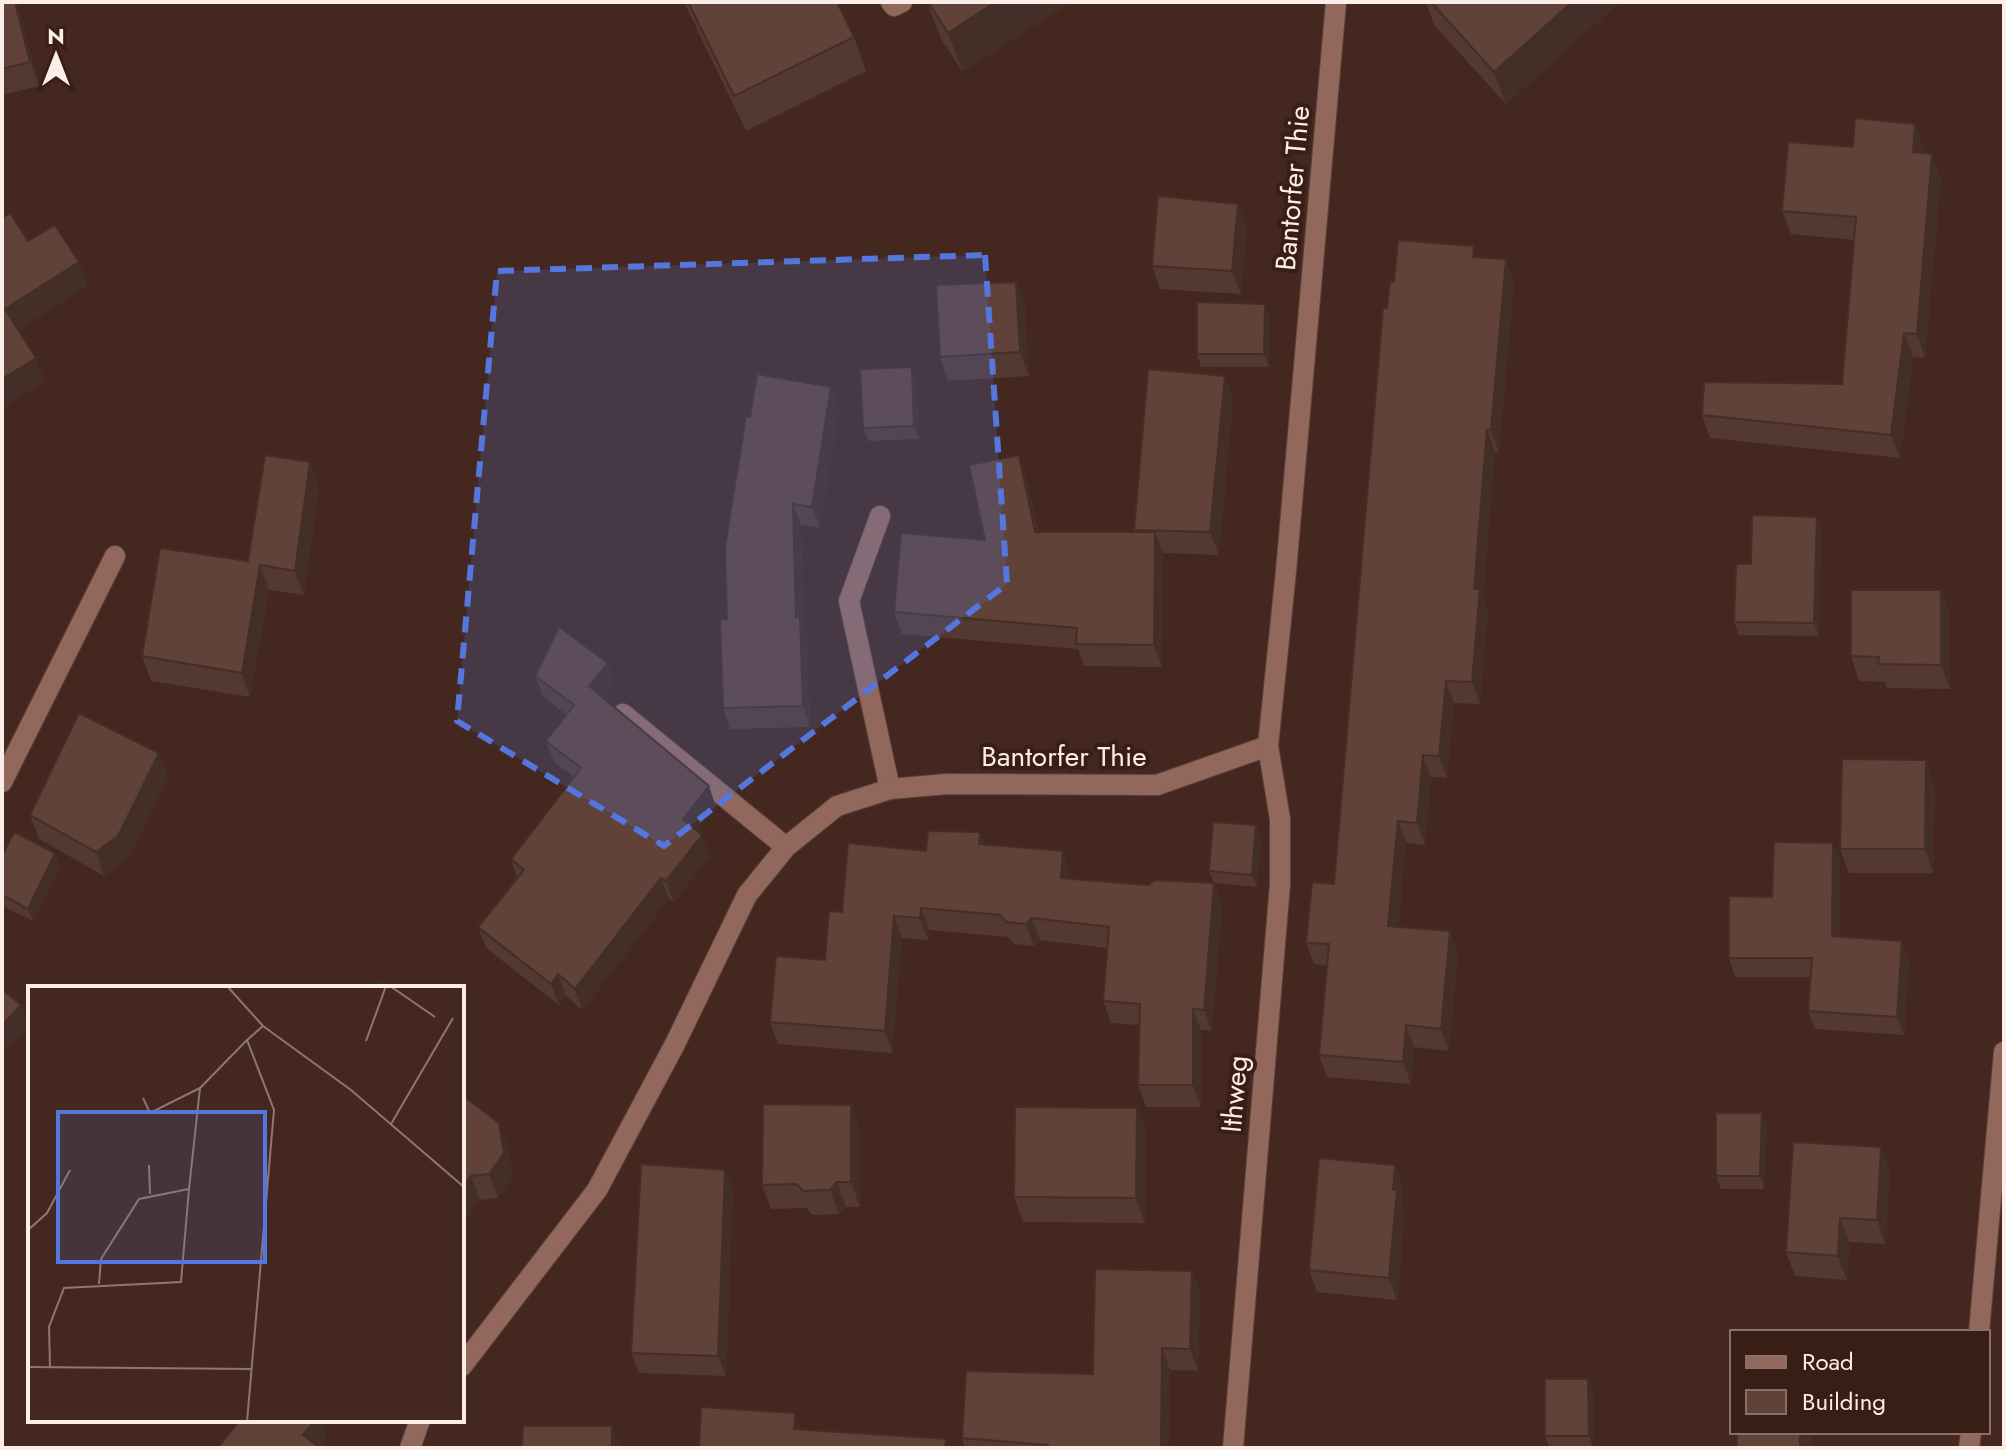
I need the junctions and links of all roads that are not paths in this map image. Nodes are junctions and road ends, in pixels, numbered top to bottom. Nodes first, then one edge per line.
1 (891, 2) edge
2 (902, 2) edge
3 (1336, 2) edge
4 (880, 516) dead end
5 (115, 556) dead end
6 (623, 714) edge
7 (1268, 746) junction
8 (2, 782) edge
9 (890, 789) junction
10 (786, 847) junction
11 (2004, 1052) edge
12 (1979, 1330) edge
13 (464, 1363) edge
14 (419, 1422) edge
15 (410, 1448) edge
16 (1233, 1448) edge

1 - 2 street
3 - 7 street, Bantorfer Thie
4 - 9 street
5 - 8 street
6 - 10 street
7 - 9 street, Bantorfer Thie
7 - 16 street, Ithweg
9 - 10 street, Bantorfer Thie
10 - 13 street, Bantorfer Thie
11 - 12 street
14 - 15 street

